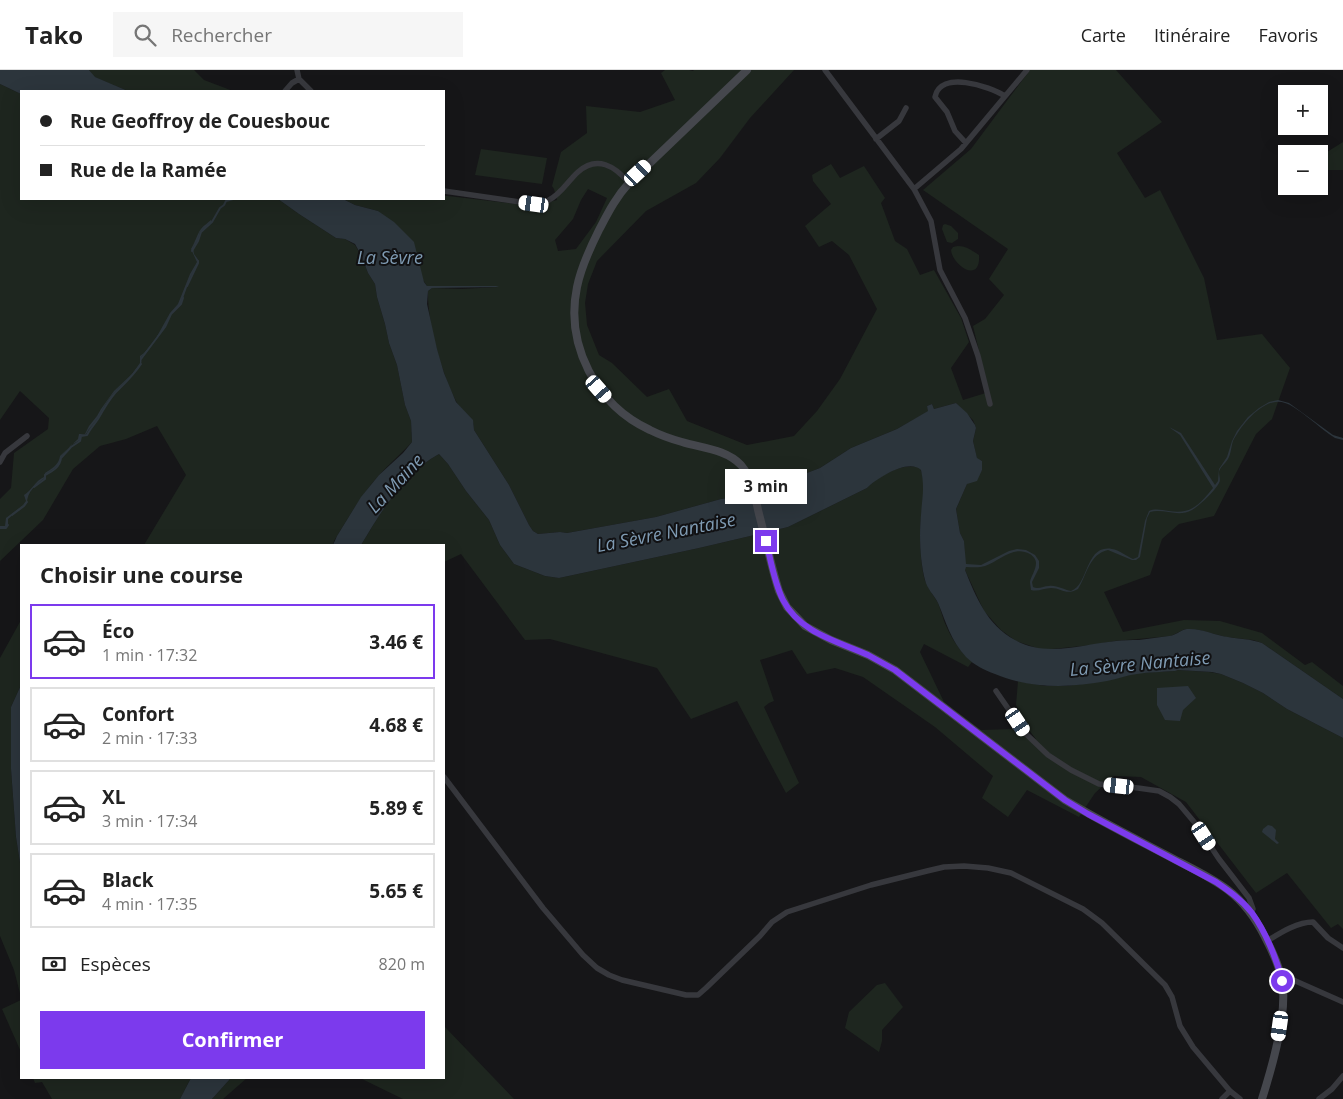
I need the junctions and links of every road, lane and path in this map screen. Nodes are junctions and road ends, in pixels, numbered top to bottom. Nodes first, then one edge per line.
1 (297, 70) edge
2 (747, 70) edge
3 (825, 70) edge
4 (1027, 70) edge
5 (299, 79) junction
6 (286, 90) edge
7 (310, 90) edge
8 (1005, 96) junction
9 (906, 108) dead end
10 (876, 139) junction
11 (966, 143) junction
12 (629, 183) junction
13 (914, 189) junction
14 (445, 191) edge
15 (990, 404) dead end
16 (26, 436) dead end
17 (0, 462) edge
18 (996, 691) dead end
19 (445, 778) edge
20 (1251, 912) junction
21 (1267, 941) junction
22 (1343, 948) edge
23 (1281, 977) junction
24 (1343, 1002) edge
25 (1343, 1076) edge
26 (1230, 1091) junction
27 (1222, 1099) edge
28 (1240, 1099) edge
29 (1262, 1099) edge
30 (1319, 1099) edge

1 - 5 street
2 - 12 main road
3 - 10 street
4 - 8 street
5 - 6 street
5 - 7 street
8 - 11 street
8 - 11 street
9 - 10 street
10 - 13 street
11 - 13 street
12 - 14 street
12 - 20 main road
13 - 15 street
16 - 17 street
18 - 20 street
19 - 26 street
20 - 21 main road
21 - 22 street
21 - 23 main road
23 - 24 street
23 - 29 main road
25 - 30 street
26 - 27 street
26 - 28 street

